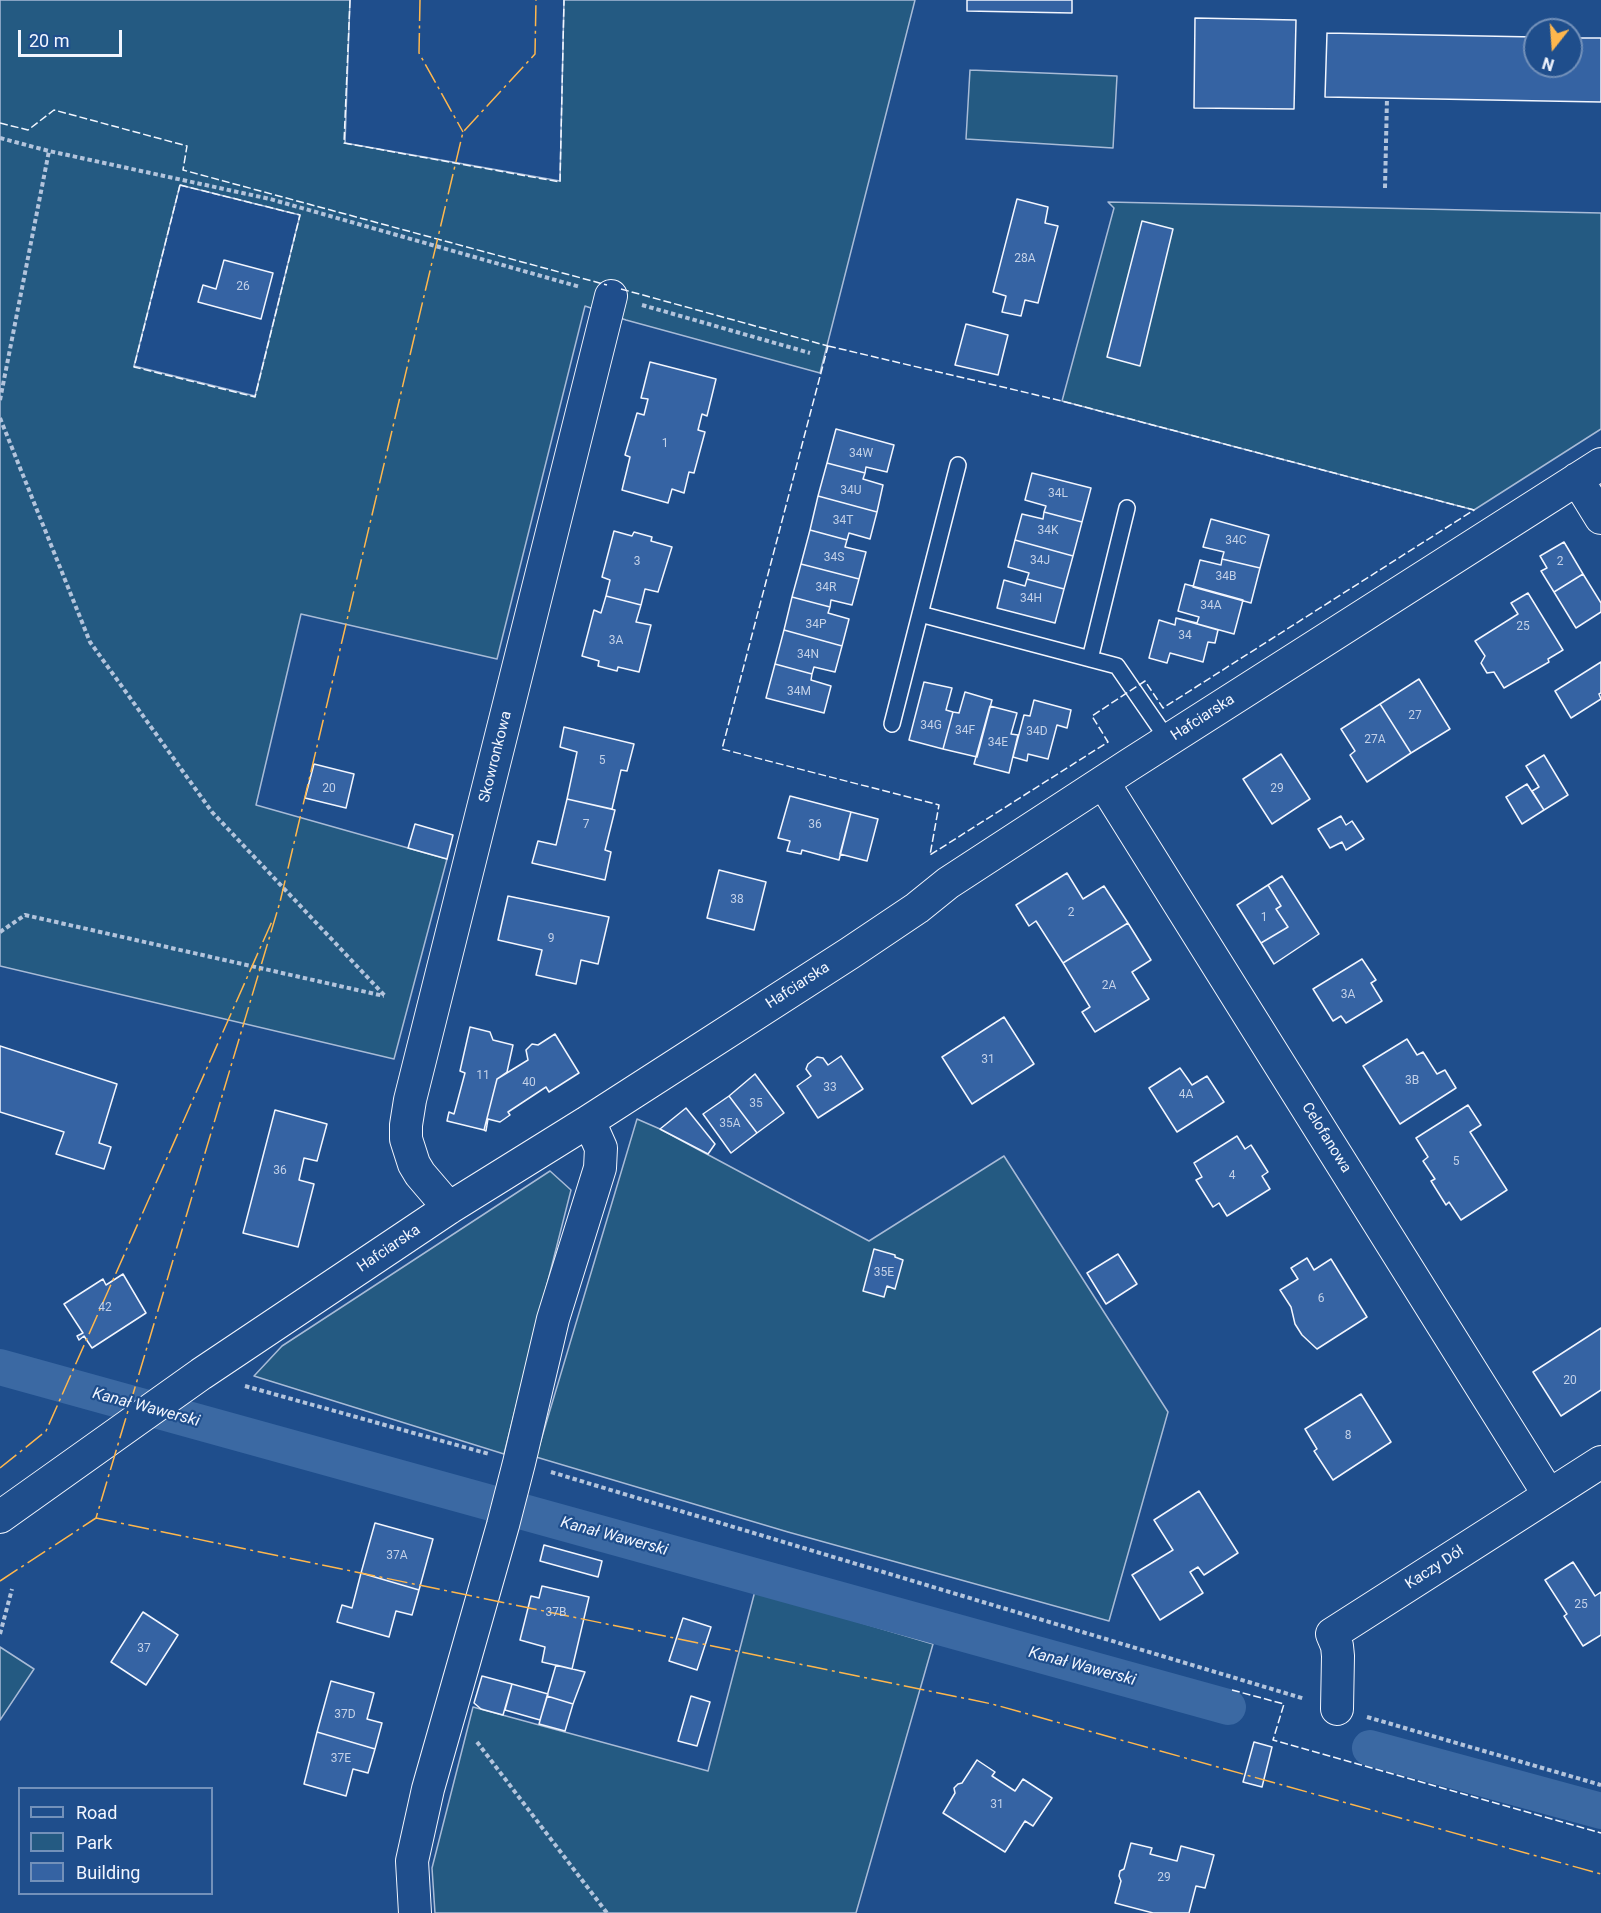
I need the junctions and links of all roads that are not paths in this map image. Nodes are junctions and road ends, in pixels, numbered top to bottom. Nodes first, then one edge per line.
1 (610, 296) road end
2 (958, 465) dead end
3 (1589, 471) edge
4 (1127, 508) dead end
5 (1601, 518) edge
6 (920, 614) junction
7 (1090, 659) junction
8 (892, 724) dead end
9 (1168, 740) junction
10 (1103, 782) junction
11 (589, 1121) junction
12 (449, 1208) junction
13 (1601, 1462) edge
14 (1549, 1495) junction
15 (0, 1517) edge
16 (1337, 1708) road end
17 (415, 1913) edge

1 - 12 street, Skowronkowa
2 - 6 lane
3 - 5 street
3 - 9 street, Hafciarska
4 - 7 lane
6 - 7 lane
6 - 8 lane
7 - 9 lane
9 - 10 street, Hafciarska
10 - 11 street, Hafciarska
10 - 14 street, Celofanowa
11 - 12 street, Hafciarska
11 - 17 street
12 - 15 street, Hafciarska
13 - 14 street, Kaczy Dół
14 - 16 street, Kaczy Dół

